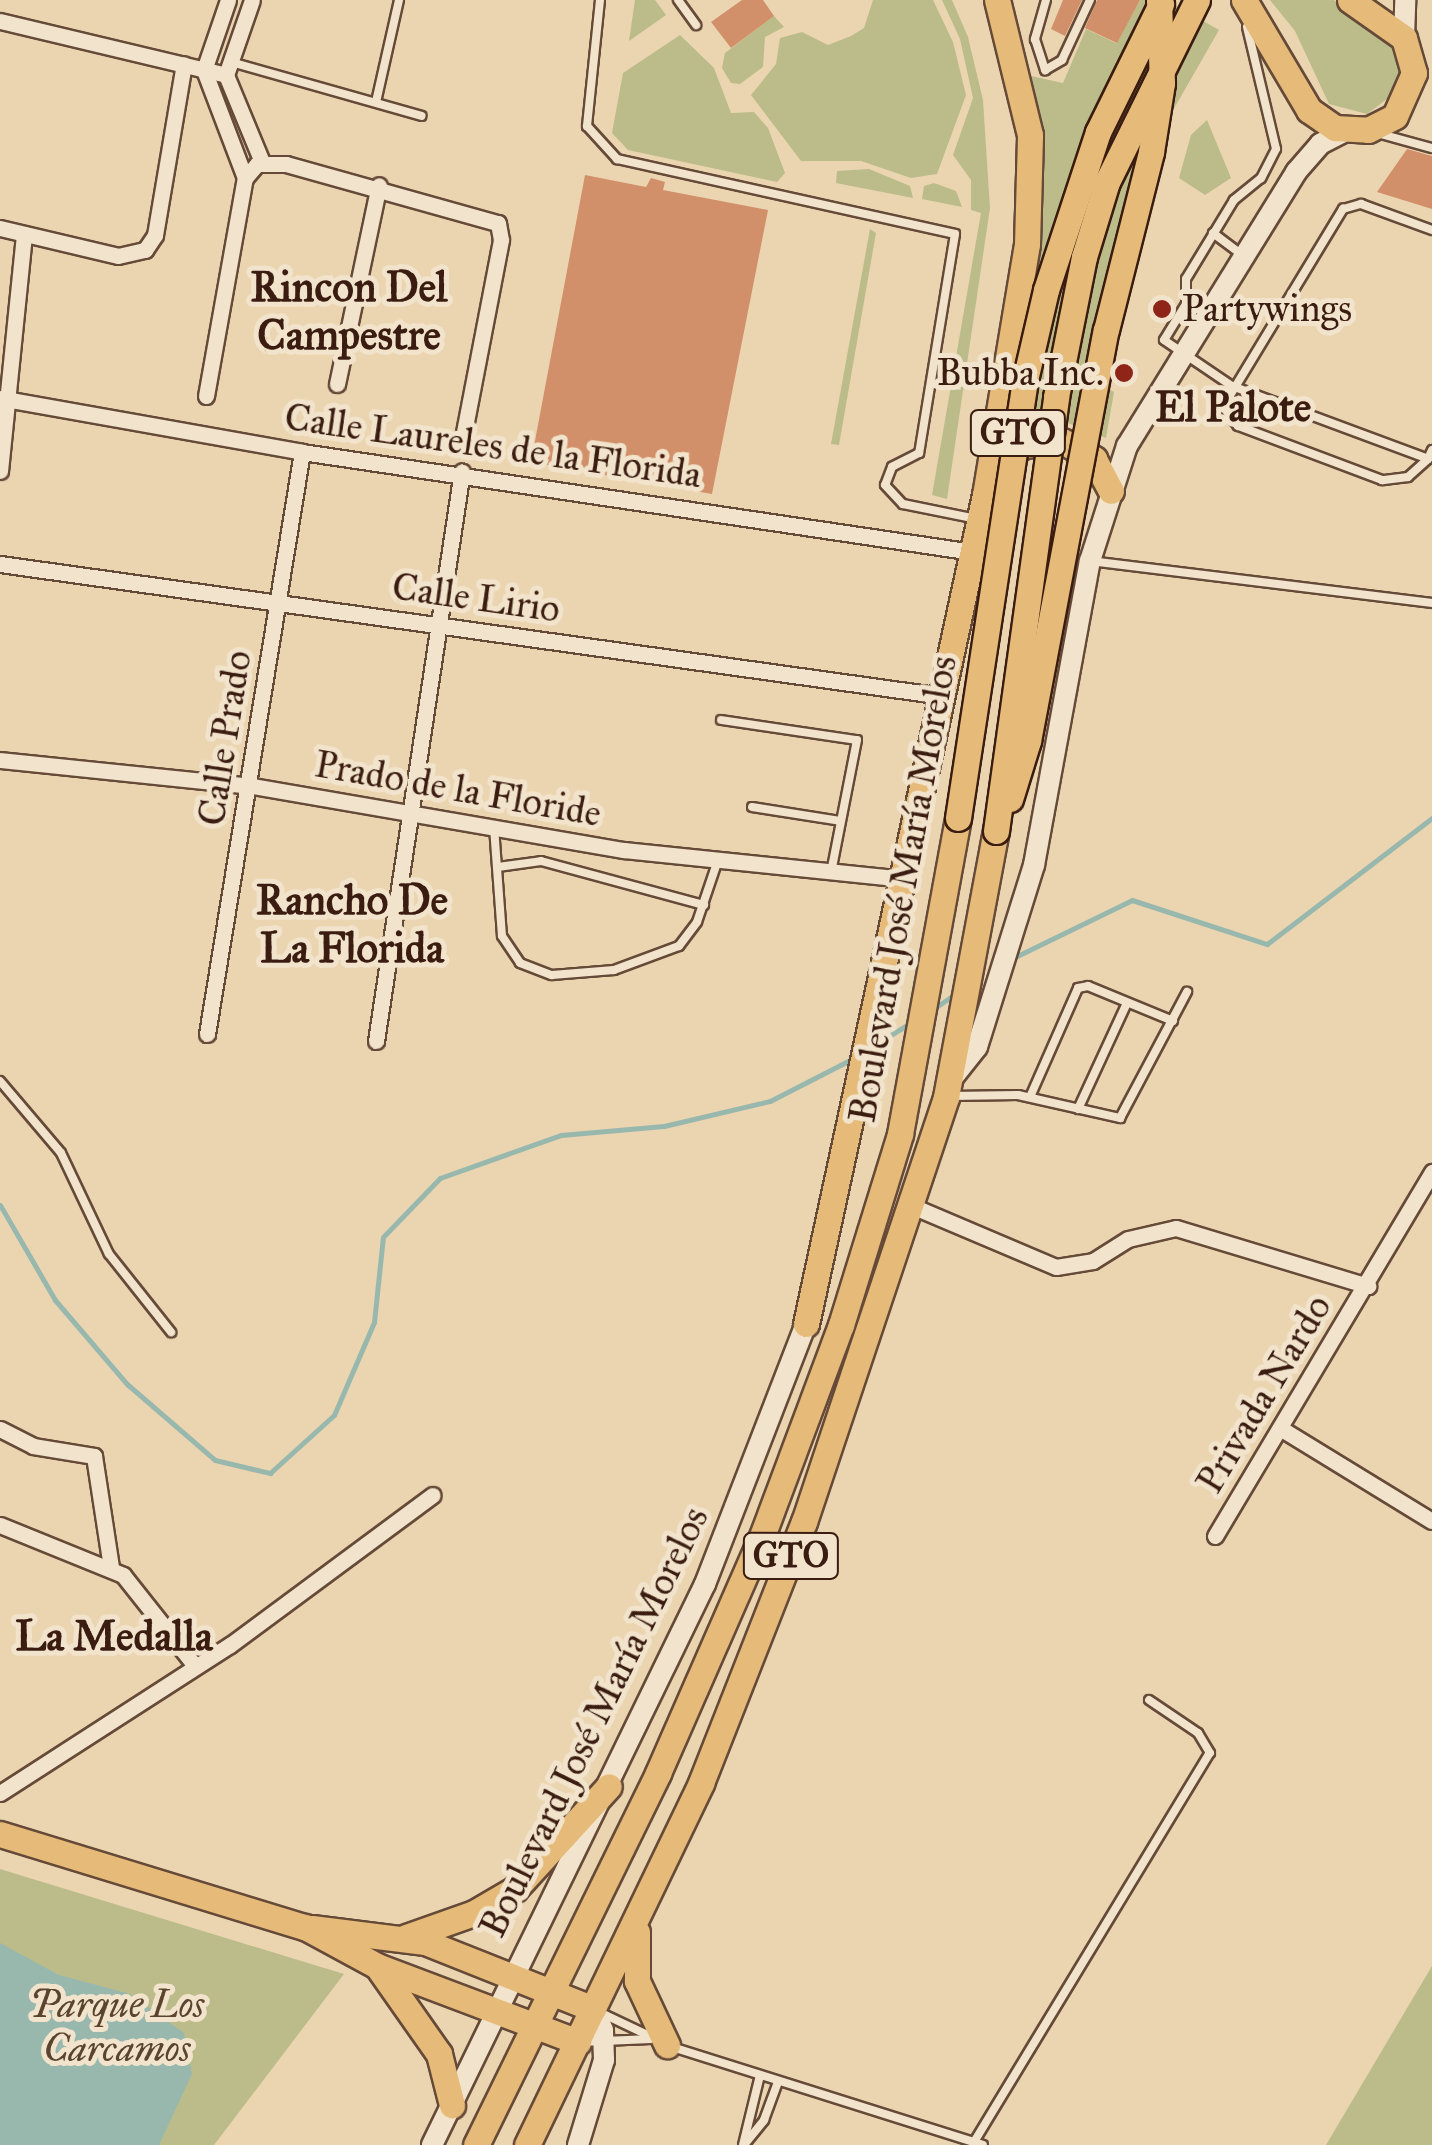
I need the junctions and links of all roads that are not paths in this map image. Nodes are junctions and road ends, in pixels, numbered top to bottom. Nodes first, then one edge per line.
1 (228, 0) edge
2 (252, 0) edge
3 (399, 0) edge
4 (600, 0) edge
5 (678, 0) edge
6 (997, 0) edge
7 (1046, 0) edge
8 (1090, 0) edge
9 (1162, 0) edge
10 (1197, 0) edge
11 (1350, 0) edge
12 (1404, 0) edge
13 (1243, 7) edge
14 (0, 21) edge
15 (696, 25) dead end
16 (1404, 38) junction
17 (184, 64) junction
18 (228, 68) junction
19 (204, 70) junction
20 (376, 102) junction
21 (422, 116) dead end
22 (1357, 131) junction
23 (1432, 148) edge
24 (262, 162) junction
25 (245, 178) junction
26 (379, 185) junction
27 (0, 228) edge
28 (1432, 230) edge
29 (1214, 233) junction
30 (24, 234) junction
31 (1242, 254) junction
32 (1180, 352) junction
33 (337, 384) dead end
34 (1232, 386) junction
35 (206, 396) dead end
36 (3, 398) edge
37 (463, 438) dead end
38 (302, 452) junction
39 (1430, 454) edge
40 (0, 470) edge
41 (462, 472) junction
42 (1111, 491) junction
43 (982, 507) junction
44 (973, 552) junction
45 (1090, 562) junction
46 (0, 564) edge
47 (280, 604) junction
48 (1432, 604) edge
49 (439, 624) junction
50 (943, 696) junction
51 (721, 720) dead end
52 (0, 760) edge
53 (252, 786) junction
54 (752, 808) dead end
55 (412, 813) junction
56 (840, 821) junction
57 (494, 828) junction
58 (996, 831) junction
59 (718, 860) junction
60 (498, 868) junction
61 (832, 872) junction
62 (905, 879) junction
63 (704, 904) junction
64 (1187, 992) dead end
65 (1126, 1003) junction
66 (1173, 1021) junction
67 (208, 1034) dead end
68 (376, 1041) dead end
69 (0, 1080) edge
70 (946, 1091) junction
71 (1030, 1098) junction
72 (1078, 1109) junction
73 (1431, 1176) edge
74 (912, 1206) junction
75 (875, 1226) junction
76 (1368, 1286) junction
77 (806, 1324) junction
78 (171, 1332) dead end
79 (1280, 1428) junction
80 (0, 1429) edge
81 (433, 1495) dead end
82 (1432, 1521) edge
83 (0, 1525) edge
84 (1215, 1536) dead end
85 (111, 1568) junction
86 (194, 1666) junction
87 (1149, 1700) dead end
88 (609, 1786) junction
89 (0, 1793) edge
90 (0, 1834) edge
91 (641, 1915) junction
92 (305, 1927) junction
93 (416, 1939) junction
94 (376, 1966) junction
95 (514, 1978) junction
96 (440, 1990) junction
97 (554, 1993) junction
98 (593, 2009) junction
99 (498, 2013) junction
100 (536, 2028) junction
101 (578, 2042) junction
102 (661, 2042) junction
103 (606, 2045) junction
104 (760, 2076) junction
105 (778, 2082) junction
106 (452, 2105) junction
107 (978, 2144) edge
108 (432, 2145) edge
109 (476, 2145) edge
110 (527, 2145) edge
111 (578, 2145) edge
112 (743, 2145) edge

1 - 19 street
2 - 18 street
3 - 20 lane
4 - 43 lane
5 - 15 lane
6 - 43 main road
7 - 8 lane
9 - 58 main road, bridge
9 - 75 main road, Boulevard José María Morelos / GTO, bridge
10 - 58 main road, Boulevard José María Morelos / GTO, bridge
11 - 16 main road
12 - 16 street
13 - 22 main road
13 - 29 lane
14 - 17 street
16 - 22 main road
17 - 19 street
17 - 30 street
18 - 19 street
18 - 20 lane
18 - 24 street
19 - 25 street
20 - 21 lane
22 - 23 lane
22 - 31 street, Boulevard José María Morelos
24 - 25 street
24 - 26 street
25 - 35 street
26 - 33 street
26 - 37 street
27 - 30 street
28 - 34 lane
29 - 31 lane
29 - 32 lane
30 - 36 street
31 - 32 street, Boulevard José María Morelos
32 - 34 lane
32 - 42 street, Boulevard José María Morelos
34 - 39 lane
34 - 39 lane
36 - 38 street, Calle Laureles de la Florida
36 - 40 street
38 - 41 street, Calle Laureles de la Florida
38 - 47 street, Calle Prado
41 - 44 street, Calle Laureles de la Florida
41 - 49 street
42 - 43 main road
42 - 45 street, Boulevard José María Morelos
43 - 44 main road
44 - 50 main road
45 - 48 lane
45 - 70 street, Boulevard José María Morelos
46 - 47 street, Calle Lirio
47 - 49 street, Calle Lirio
47 - 53 street, Calle Prado
49 - 50 street, Calle Lirio
49 - 55 street
50 - 62 main road
51 - 56 lane
52 - 53 street, Prado de la Floride
53 - 55 street, Prado de la Floride
53 - 67 street, Calle Prado
54 - 56 lane
55 - 57 street, Prado de la Floride
55 - 68 street
56 - 61 lane
57 - 59 street, Prado de la Floride
57 - 60 lane
58 - 70 main road, Boulevard José María Morelos / GTO
59 - 61 street, Prado de la Floride
59 - 63 lane
60 - 63 lane
60 - 63 lane
61 - 62 street, Prado de la Floride
62 - 77 main road
64 - 66 lane
65 - 66 lane
65 - 71 lane
65 - 72 lane
66 - 72 lane
69 - 78 lane
70 - 71 lane
70 - 74 main road, Boulevard José María Morelos / GTO
71 - 72 lane
73 - 76 street, Privada Nardo
74 - 76 street
74 - 91 main road, Boulevard José María Morelos / GTO
75 - 77 main road
75 - 97 main road, Boulevard José María Morelos / GTO
76 - 79 street, Privada Nardo
77 - 88 street, Boulevard José María Morelos
79 - 82 street
79 - 84 street, Privada Nardo
80 - 85 street
81 - 86 street
83 - 85 street
85 - 86 street
86 - 89 street
87 - 107 lane
88 - 93 main road
88 - 95 street, Boulevard José María Morelos
90 - 92 main road
91 - 98 main road, Boulevard José María Morelos / GTO
91 - 102 main road
92 - 93 main road
92 - 94 main road
93 - 95 main road
93 - 96 main road
94 - 96 main road
94 - 106 main road
95 - 97 main road
95 - 99 street, Boulevard José María Morelos
96 - 99 main road
97 - 98 main road
97 - 100 main road, GTO
98 - 101 main road, GTO
98 - 102 lane
98 - 103 street
99 - 100 main road
99 - 106 street, Boulevard José María Morelos
100 - 101 main road
100 - 109 main road, GTO
101 - 103 lane
101 - 110 main road, GTO
102 - 103 lane
102 - 104 lane
103 - 111 street
104 - 105 lane
104 - 112 lane
105 - 107 lane
105 - 112 lane
106 - 108 street, Boulevard José María Morelos

